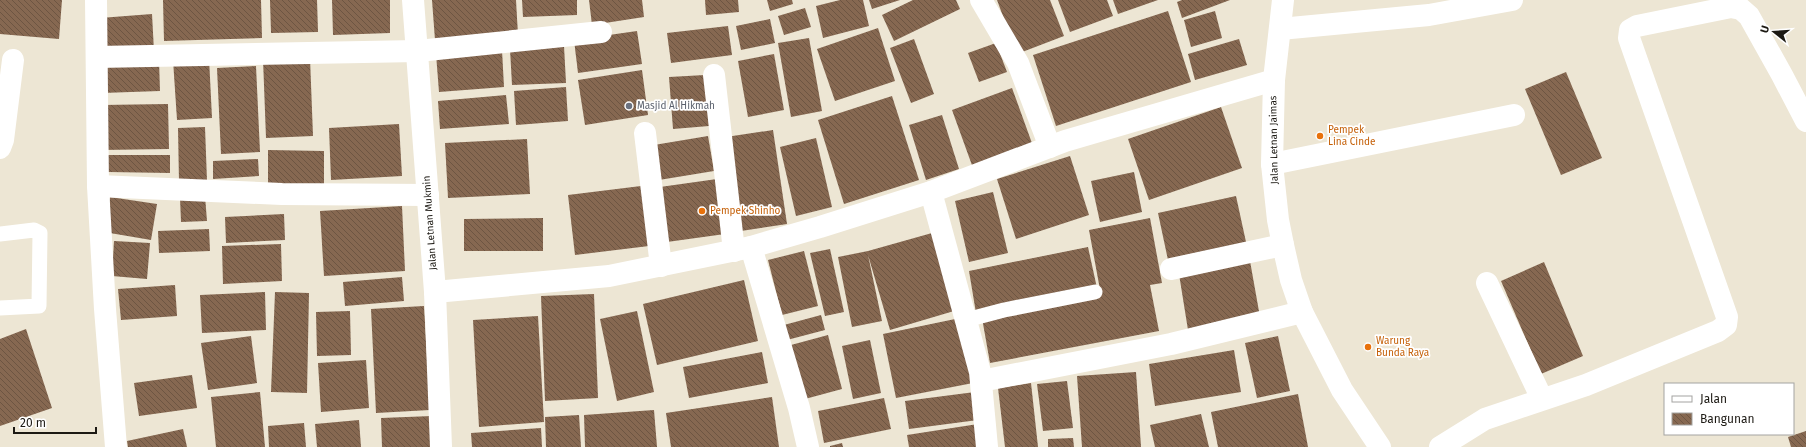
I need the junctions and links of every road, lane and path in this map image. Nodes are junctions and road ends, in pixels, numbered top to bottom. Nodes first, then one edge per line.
1 (96, 0) edge
2 (413, 0) edge
3 (981, 0) edge
4 (1283, 0) edge
5 (1512, 0) edge
6 (1280, 29) junction
7 (601, 32) dead end
8 (418, 51) junction
9 (97, 57) junction
10 (13, 60) dead end
11 (714, 75) dead end
12 (1274, 80) junction
13 (1514, 115) dead end
14 (1806, 121) edge
15 (645, 133) dead end
16 (1050, 147) junction
17 (0, 148) edge
18 (1272, 164) junction
19 (98, 186) junction
20 (931, 192) junction
21 (428, 195) junction
22 (0, 234) edge
23 (1283, 246) junction
24 (742, 249) junction
25 (661, 266) junction
26 (1171, 269) dead end
27 (1487, 283) dead end
28 (435, 292) junction
29 (1095, 292) dead end
30 (0, 308) edge
31 (1302, 312) junction
32 (966, 320) junction
33 (981, 381) junction
34 (1542, 399) junction
35 (116, 447) edge
36 (441, 447) edge
37 (808, 447) edge
38 (987, 447) edge
39 (1380, 447) edge
40 (1440, 447) edge

1 - 9 street
2 - 8 street, Jalan Letnan Mukmin
3 - 16 street
4 - 6 street, Jalan Letnan Jaimas
5 - 6 street
6 - 12 street, Jalan Letnan Jaimas
7 - 8 street
8 - 9 street
8 - 21 street, Jalan Letnan Mukmin
9 - 19 street
10 - 17 street
11 - 24 street
12 - 16 street
12 - 18 street, Jalan Letnan Jaimas
13 - 18 street
14 - 34 street
15 - 25 street
16 - 20 street
18 - 23 street, Jalan Letnan Jaimas
19 - 21 street
19 - 35 street
20 - 24 street
20 - 32 street
21 - 28 street, Jalan Letnan Mukmin
22 - 30 lane
23 - 26 street
23 - 31 street, Jalan Letnan Jaimas
24 - 25 street
24 - 37 street
25 - 28 street
27 - 34 street
28 - 36 street, Jalan Letnan Mukmin
29 - 32 lane
31 - 33 street
31 - 39 street, Jalan Letnan Jaimas
32 - 33 street
33 - 38 street
34 - 40 street

